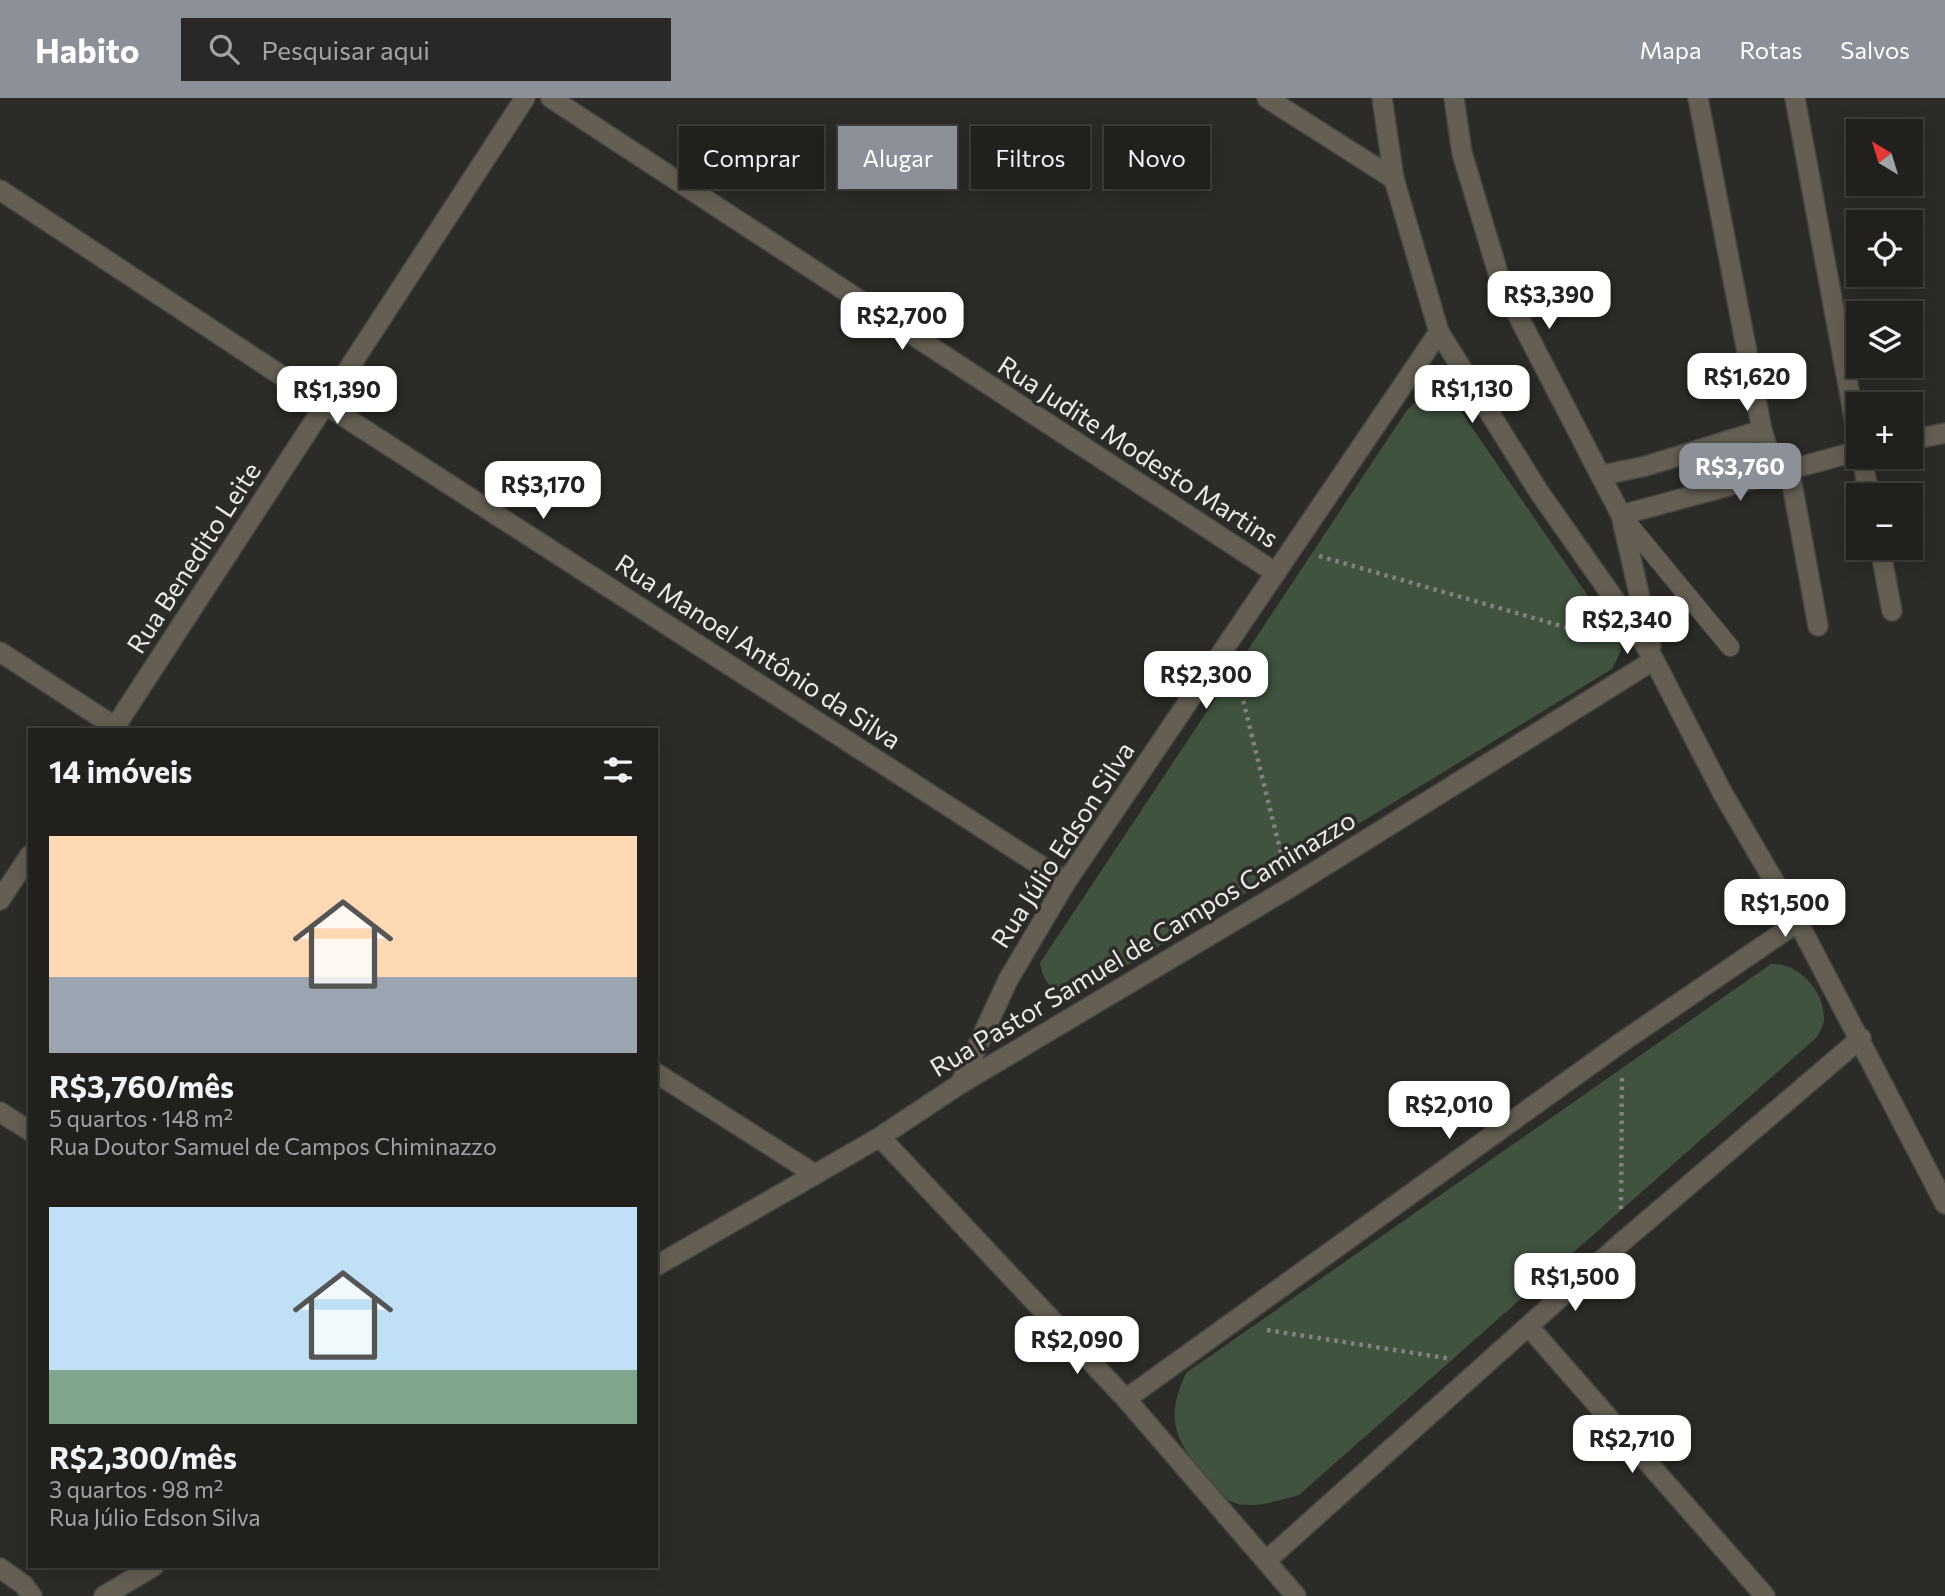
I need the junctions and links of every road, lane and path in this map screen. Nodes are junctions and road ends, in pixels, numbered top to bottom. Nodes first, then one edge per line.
1 (525, 98) edge
2 (551, 98) edge
3 (1267, 98) edge
4 (1382, 98) edge
5 (1454, 98) edge
6 (1698, 98) edge
7 (1795, 98) edge
8 (1394, 179) junction
9 (0, 190) edge
10 (1439, 332) junction
11 (1849, 392) edge
12 (326, 405) junction
13 (1762, 430) junction
14 (1945, 433) edge
15 (1923, 438) edge
16 (1846, 453) edge
17 (1781, 469) junction
18 (1603, 475) junction
19 (1621, 514) junction
20 (1292, 548) junction
21 (1882, 560) edge
22 (1276, 573) junction
23 (1892, 611) dead end
24 (1818, 626) dead end
25 (1229, 641) junction
26 (1730, 648) dead end
27 (0, 652) edge
28 (1650, 655) junction
29 (114, 728) edge
30 (117, 728) edge
31 (28, 858) edge
32 (1066, 882) junction
33 (1289, 888) junction
34 (0, 900) edge
35 (1798, 922) junction
36 (1861, 1038) junction
37 (1622, 1042) junction
38 (658, 1074) edge
39 (960, 1084) junction
40 (0, 1112) edge
41 (28, 1130) edge
42 (880, 1137) junction
43 (813, 1173) junction
44 (1945, 1204) edge
45 (1621, 1243) junction
46 (658, 1265) edge
47 (1228, 1324) junction
48 (1530, 1327) junction
49 (1485, 1364) junction
50 (1126, 1399) junction
51 (1266, 1561) junction
52 (0, 1568) edge
53 (150, 1568) edge
54 (32, 1596) edge
55 (104, 1596) edge
56 (1296, 1596) edge
57 (1765, 1596) edge

1 - 12 street, Rua Benedito Leite
2 - 22 street, Rua Judite Modesto Martins
3 - 8 street
4 - 8 street
5 - 18 street
6 - 13 street
7 - 11 street
8 - 10 street
9 - 12 street, Rua Manoel Antônio da Silva
10 - 20 street, Rua Júlio Edson Silva
10 - 28 street
12 - 30 street, Rua Benedito Leite
12 - 32 street, Rua Manoel Antônio da Silva
13 - 17 street
13 - 18 street
14 - 15 street
16 - 17 street
17 - 19 street
17 - 24 street
18 - 19 street
19 - 26 lane
19 - 28 street
20 - 22 street, Rua Júlio Edson Silva
20 - 28 path
21 - 23 street
22 - 25 street, Rua Júlio Edson Silva
25 - 32 street, Rua Júlio Edson Silva
25 - 33 path
27 - 29 street
28 - 33 street, Rua Pastor Samuel de Campos Caminazzo
28 - 35 street
31 - 34 street
32 - 39 street, Rua Júlio Edson Silva
33 - 39 street, Rua Pastor Samuel de Campos Caminazzo
35 - 36 street
35 - 37 street
36 - 44 street
36 - 45 street
37 - 45 path
37 - 47 street
38 - 43 street
39 - 42 street, Rua Pastor Samuel de Campos Caminazzo
40 - 41 street
42 - 43 street, Rua Pastor Samuel de Campos Caminazzo
42 - 50 street
43 - 46 street, Rua Pastor Samuel de Campos Caminazzo
45 - 48 street
47 - 49 path
47 - 50 street
48 - 49 street
48 - 57 street
49 - 51 street
50 - 51 street
51 - 56 street
52 - 54 street
53 - 55 street

